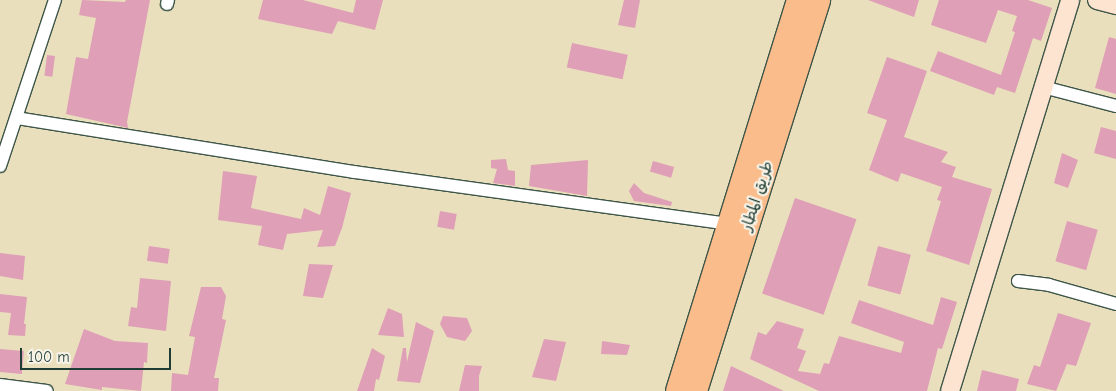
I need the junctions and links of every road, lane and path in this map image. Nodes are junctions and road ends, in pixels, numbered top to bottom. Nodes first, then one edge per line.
1 (55, 0) edge
2 (798, 0) edge
3 (819, 0) edge
4 (1070, 0) edge
5 (1097, 0) edge
6 (1116, 5) edge
7 (1044, 87) junction
8 (1116, 106) edge
9 (16, 118) junction
10 (0, 166) edge
11 (729, 224) junction
12 (1018, 281) dead end
13 (1116, 304) edge
14 (0, 385) edge
15 (47, 391) edge
16 (677, 391) edge
17 (696, 391) edge
18 (950, 391) edge

1 - 9 street
2 - 11 highway, طريق المطار
3 - 17 highway, طريق المطار
4 - 7 street
5 - 6 street
7 - 8 street
7 - 18 street
9 - 10 street
9 - 11 street
11 - 16 highway, طريق المطار
12 - 13 street
14 - 15 street

